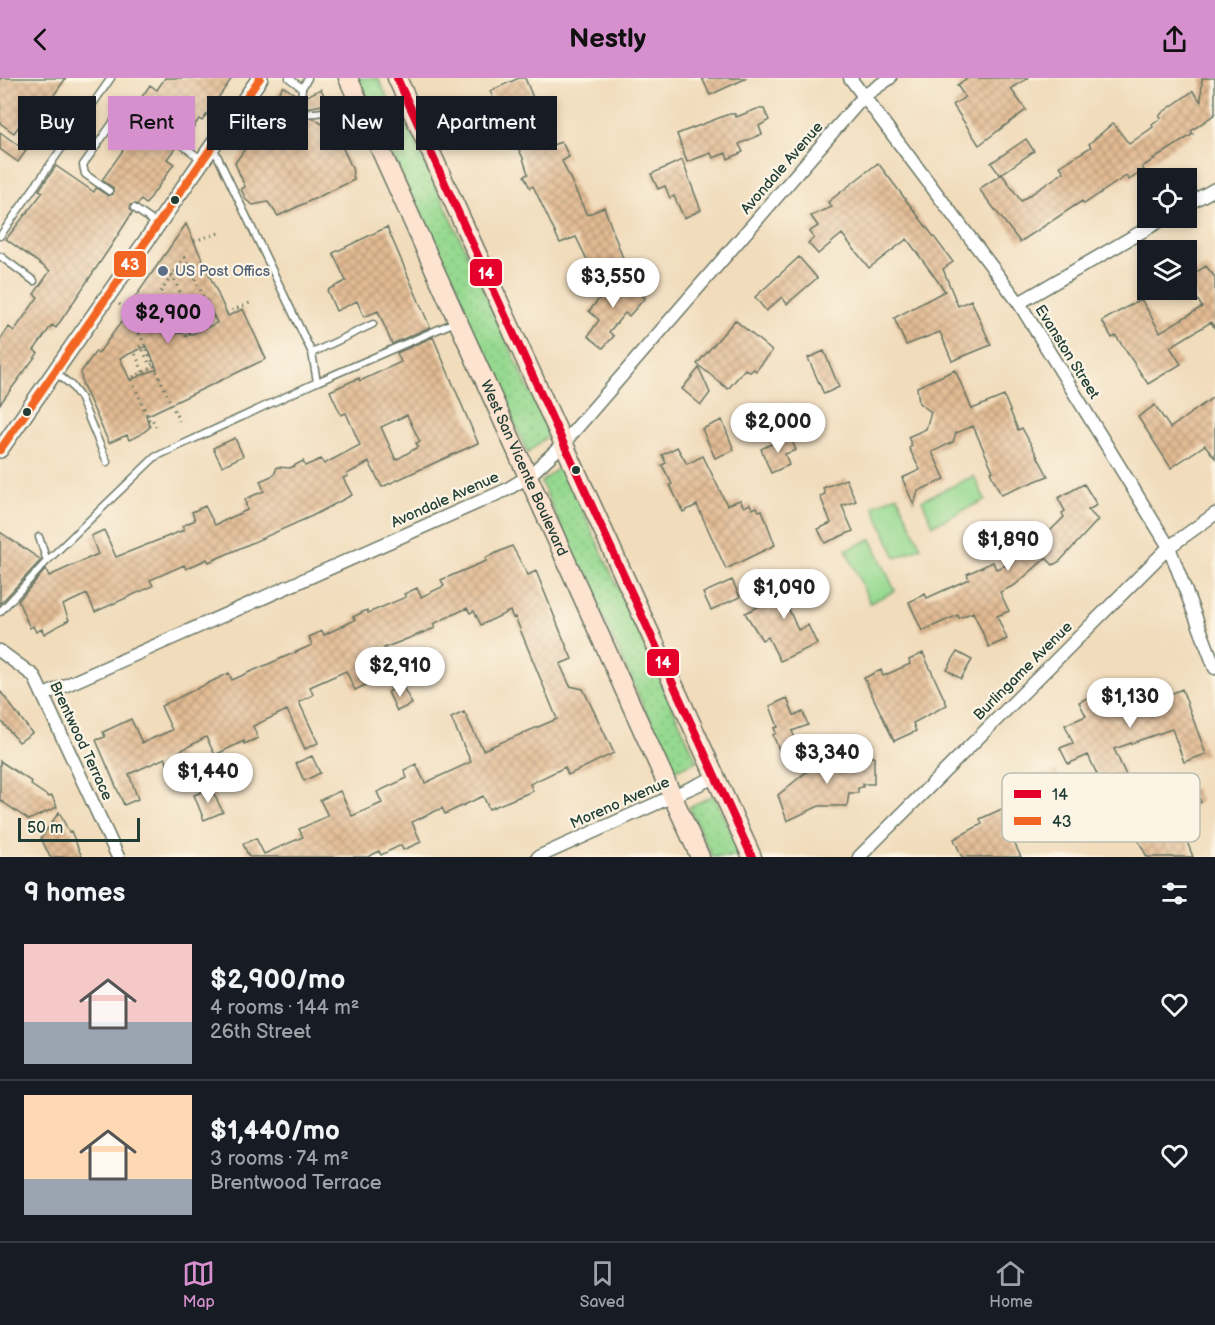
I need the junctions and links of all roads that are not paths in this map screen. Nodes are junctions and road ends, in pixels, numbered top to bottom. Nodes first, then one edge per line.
1 (111, 78) edge
2 (290, 78) edge
3 (308, 78) edge
4 (348, 78) edge
5 (397, 78) edge
6 (850, 78) edge
7 (890, 78) edge
8 (257, 79) edge
9 (303, 88) junction
10 (247, 96) edge
11 (302, 96) edge
12 (356, 96) edge
13 (864, 96) junction
14 (108, 129) edge
15 (189, 150) edge
16 (209, 150) edge
17 (214, 150) edge
18 (381, 150) edge
19 (202, 160) junction
20 (1215, 189) edge
21 (110, 191) dead end
22 (1197, 199) edge
23 (134, 208) dead end
24 (157, 224) junction
25 (1148, 228) edge
26 (0, 236) edge
27 (0, 256) edge
28 (34, 281) dead end
29 (1019, 303) junction
30 (459, 321) junction
31 (374, 324) dead end
32 (312, 353) junction
33 (54, 372) junction
34 (315, 383) junction
35 (562, 445) junction
36 (0, 450) edge
37 (107, 462) dead end
38 (529, 476) junction
39 (1215, 514) edge
40 (39, 537) dead end
41 (1169, 547) junction
42 (47, 561) junction
43 (0, 612) edge
44 (0, 651) edge
45 (1215, 668) edge
46 (44, 695) junction
47 (715, 777) junction
48 (672, 797) junction
49 (118, 857) edge
50 (538, 857) edge
51 (700, 857) edge
52 (752, 857) edge
53 (859, 857) edge

1 - 26 lane
2 - 9 lane
3 - 9 lane
4 - 12 main road, West San Vicente Boulevard
5 - 35 main road
6 - 13 street, Evanston Street
7 - 13 street, Avondale Avenue
8 - 10 street
9 - 11 lane
13 - 29 street, Evanston Street
13 - 35 street, Avondale Avenue
14 - 21 lane
15 - 19 lane
16 - 19 street
17 - 32 lane
18 - 30 main road, West San Vicente Boulevard
19 - 24 street
20 - 22 street
23 - 24 lane
24 - 33 street
25 - 29 street
27 - 28 lane
29 - 41 street, Evanston Street
30 - 34 lane
30 - 38 main road, West San Vicente Boulevard
31 - 32 lane
32 - 34 lane
33 - 36 street
33 - 37 lane
34 - 42 lane
35 - 38 street, Avondale Avenue
35 - 47 main road
38 - 46 street, Avondale Avenue
38 - 48 main road, West San Vicente Boulevard
39 - 41 street, Burlingame Avenue
40 - 42 lane
41 - 45 street, Evanston Street
41 - 53 street, Burlingame Avenue
42 - 43 lane
44 - 46 street, Brentwood Terrace
46 - 49 street, Brentwood Terrace
47 - 48 street, Moreno Avenue
47 - 52 main road
48 - 50 street, Moreno Avenue
48 - 51 main road, West San Vicente Boulevard

